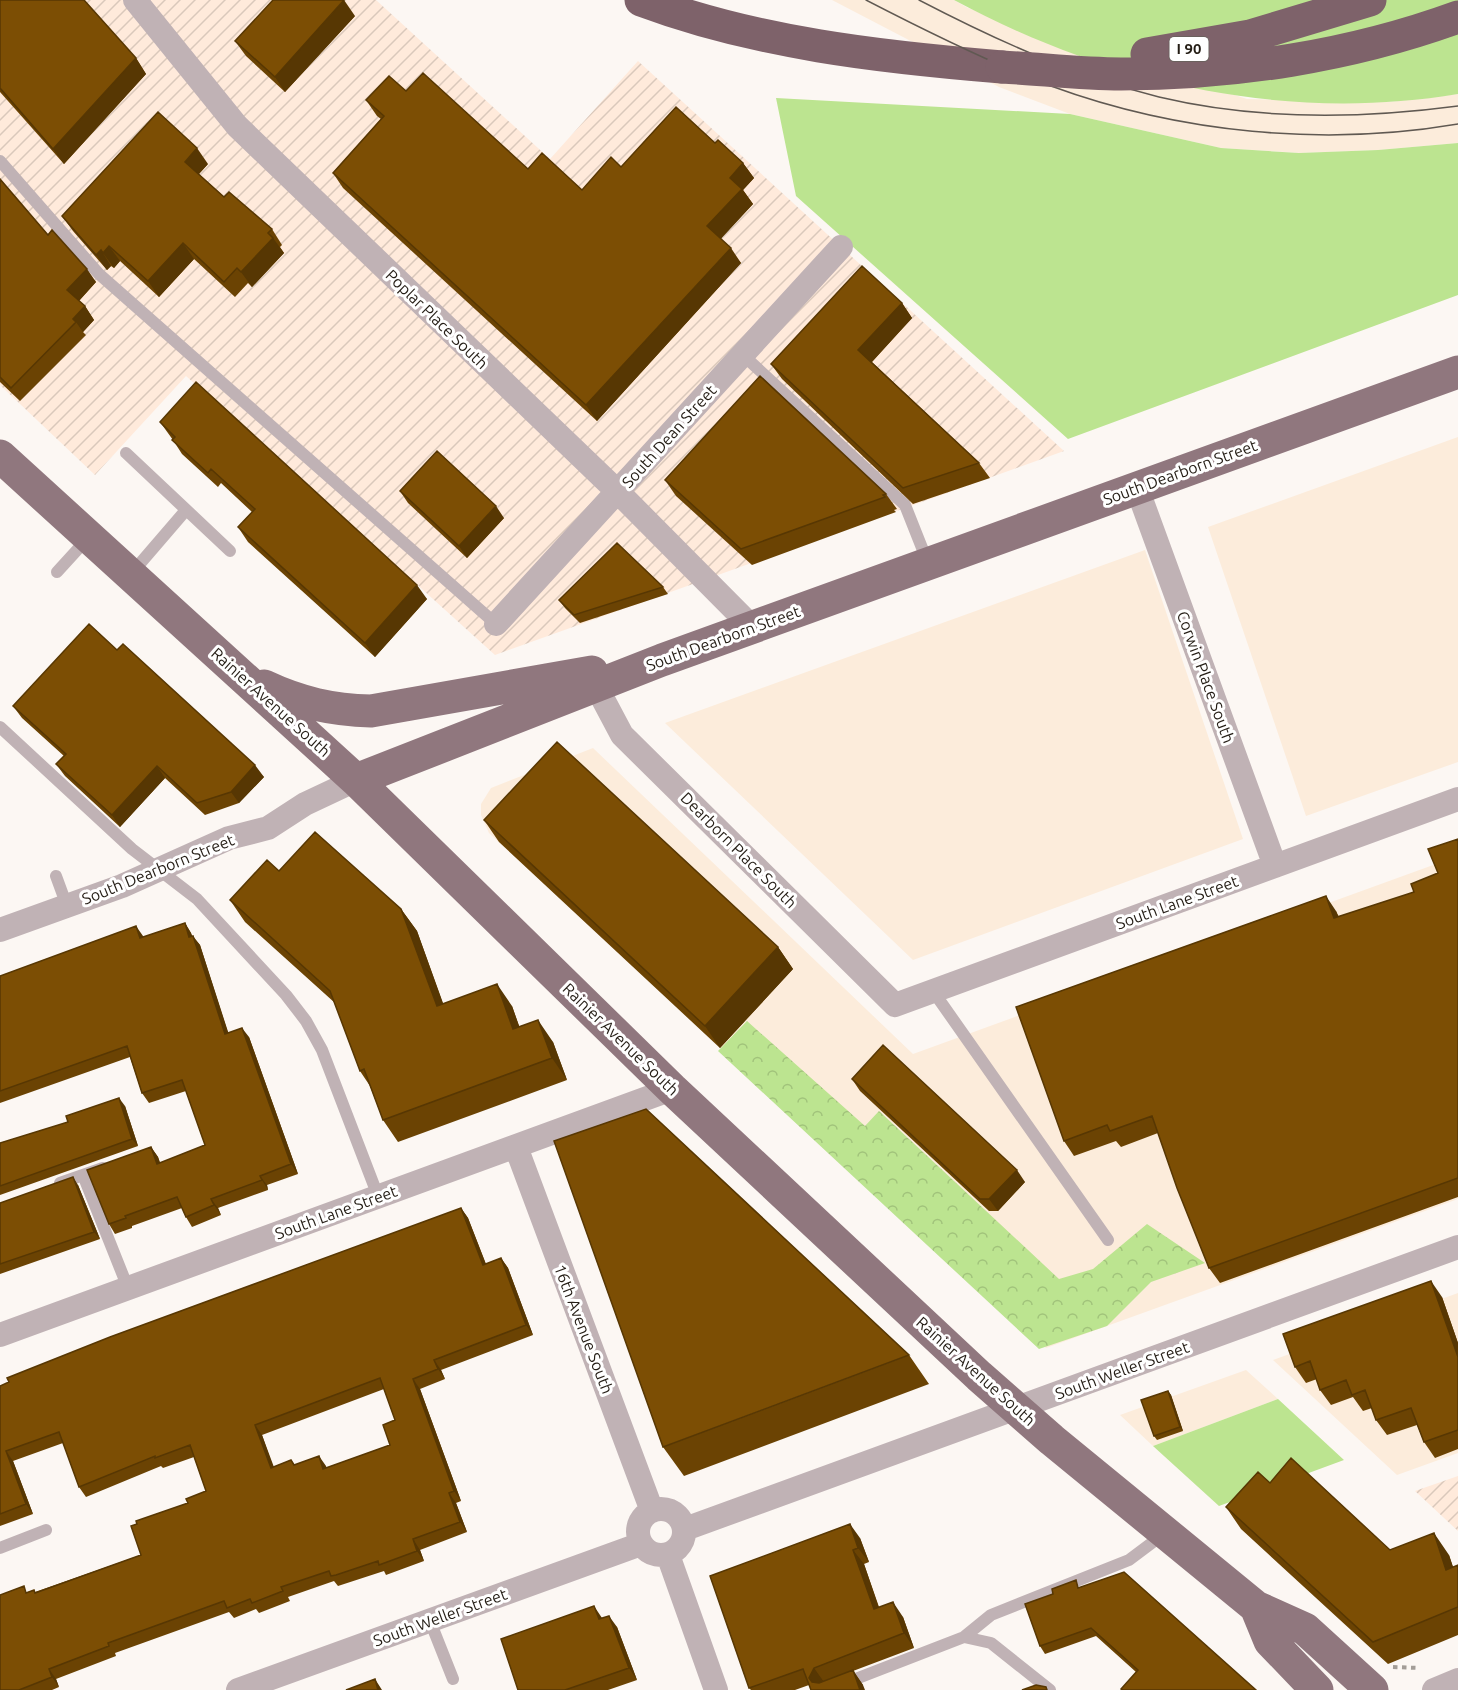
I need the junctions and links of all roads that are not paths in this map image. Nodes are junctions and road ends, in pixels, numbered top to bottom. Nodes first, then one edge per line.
1 (135, 0) edge
2 (641, 0) edge
3 (1370, 0) edge
4 (1458, 17) edge
5 (1002, 67) junction
6 (0, 161) edge
7 (841, 247) dead end
8 (743, 355) junction
9 (1458, 372) edge
10 (126, 453) dead end
11 (0, 456) edge
12 (1137, 488) junction
13 (618, 492) junction
14 (186, 510) junction
15 (88, 537) junction
16 (230, 551) dead end
17 (928, 563) junction
18 (57, 572) dead end
19 (130, 574) junction
20 (496, 624) joint
21 (752, 627) junction
22 (662, 660) junction
23 (241, 675) junction
24 (596, 686) junction
25 (0, 727) edge
26 (356, 780) junction
27 (1458, 799) edge
28 (1275, 866) junction
29 (159, 869) junction
30 (56, 876) dead end
31 (67, 906) junction
32 (0, 930) edge
33 (933, 991) junction
34 (895, 1005) joint
35 (672, 1089) junction
36 (516, 1147) junction
37 (113, 1164) edge
38 (83, 1175) junction
39 (52, 1186) edge
40 (378, 1196) junction
41 (1108, 1240) dead end
42 (1458, 1247) edge
43 (128, 1288) junction
44 (0, 1335) edge
45 (1017, 1409) junction
46 (652, 1511) junction
47 (685, 1529) junction
48 (46, 1530) dead end
49 (1166, 1533) junction
50 (641, 1544) junction
51 (0, 1548) edge
52 (668, 1555) junction
53 (1256, 1607) junction
54 (430, 1621) junction
55 (964, 1637) junction
56 (453, 1679) dead end
57 (1458, 1680) edge
58 (1312, 1685) edge
59 (238, 1690) edge
60 (716, 1690) edge
61 (827, 1690) edge
62 (1050, 1690) edge
63 (1341, 1690) edge
64 (1372, 1690) edge
65 (1434, 1690) edge

1 - 13 street, Poplar Place South
2 - 5 highway, I 90
3 - 5 highway, I 90, bridge
4 - 5 highway, bridge
6 - 20 lane
7 - 8 street, South Dean Street
8 - 13 street, South Dean Street
8 - 17 lane
9 - 12 main road, South Dearborn Street
10 - 14 lane
11 - 15 main road, Rainier Avenue South
12 - 17 main road, South Dearborn Street
12 - 28 street, Corwin Place South
13 - 20 street, South Dean Street
13 - 21 street, Poplar Place South
14 - 16 lane
14 - 19 lane
15 - 18 lane
15 - 19 main road, Rainier Avenue South
17 - 21 main road, South Dearborn Street
19 - 23 main road, Rainier Avenue South
21 - 22 main road, South Dearborn Street
22 - 23 main road
22 - 24 main road, South Dearborn Street
23 - 26 main road, Rainier Avenue South
24 - 26 main road, South Dearborn Street
24 - 34 street, Dearborn Place South
25 - 29 lane
26 - 29 street, South Dearborn Street
26 - 35 main road, Rainier Avenue South
27 - 28 street, South Lane Street
28 - 33 street, South Lane Street
29 - 31 street, South Dearborn Street
29 - 40 lane
30 - 31 lane
31 - 32 street, South Dearborn Street
33 - 34 street, South Lane Street
33 - 41 lane
35 - 36 street, South Lane Street
35 - 45 main road, Rainier Avenue South
36 - 40 street, South Lane Street
36 - 46 street, 16th Avenue South
37 - 38 lane
38 - 39 lane
38 - 43 lane
40 - 43 street, South Lane Street
42 - 45 street, South Weller Street
43 - 44 street, South Lane Street
45 - 47 street, South Weller Street
45 - 49 main road, Rainier Avenue South
46 - 47 street
46 - 50 street
47 - 52 street
48 - 51 lane
49 - 53 main road, Rainier Avenue South
49 - 55 lane
50 - 52 street
50 - 54 street, South Weller Street
52 - 60 street
53 - 58 main road, Rainier Avenue South
53 - 64 main road, Rainier Avenue South
54 - 56 lane
54 - 59 street, South Weller Street
55 - 61 lane
55 - 62 lane
57 - 65 street
58 - 63 main road

